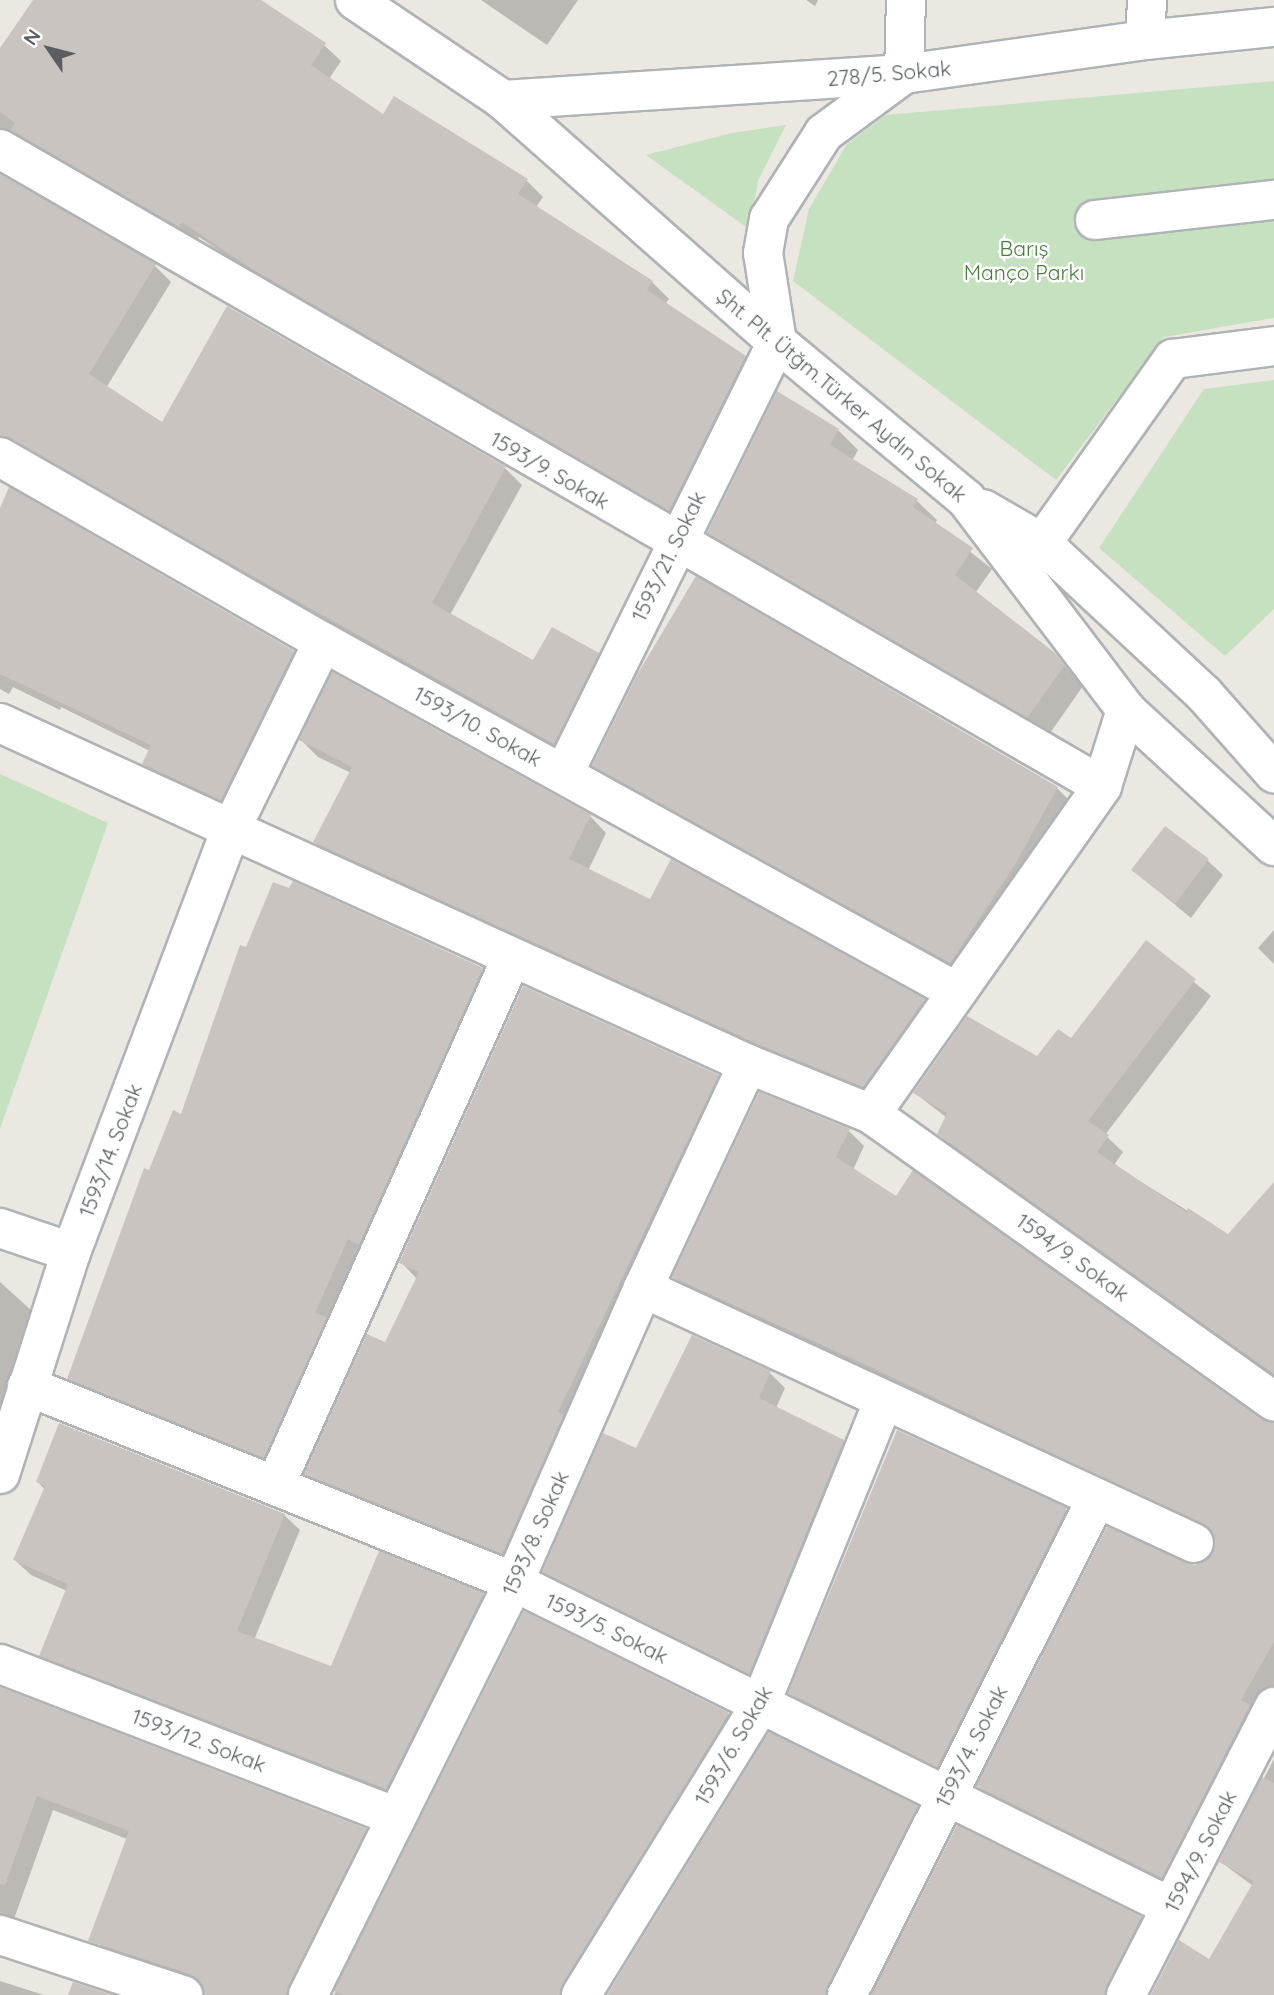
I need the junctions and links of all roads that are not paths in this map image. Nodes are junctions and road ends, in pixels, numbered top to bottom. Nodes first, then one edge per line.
1 (355, 0) edge
2 (906, 0) edge
3 (1147, 0) edge
4 (1274, 27) edge
5 (1145, 40) junction
6 (904, 74) junction
7 (503, 100) junction
8 (0, 149) edge
9 (1274, 200) edge
10 (1095, 219) dead end
11 (777, 342) junction
12 (1274, 346) edge
13 (0, 457) edge
14 (966, 499) junction
15 (674, 542) junction
16 (1042, 543) junction
17 (323, 642) junction
18 (1126, 710) junction
19 (0, 723) edge
20 (564, 773) junction
21 (1274, 774) edge
22 (1102, 786) junction
23 (230, 829) junction
24 (1274, 846) edge
25 (510, 959) junction
26 (957, 992) junction
27 (748, 1064) junction
28 (871, 1114) junction
29 (0, 1228) edge
30 (71, 1252) junction
31 (643, 1288) junction
32 (27, 1387) junction
33 (884, 1400) junction
34 (1274, 1401) edge
35 (0, 1475) edge
36 (275, 1486) junction
37 (1097, 1498) junction
38 (1194, 1543) dead end
39 (514, 1582) junction
40 (0, 1664) edge
41 (760, 1705) junction
42 (1274, 1707) edge
43 (946, 1796) junction
44 (397, 1817) junction
45 (1171, 1907) junction
46 (0, 1935) edge
47 (183, 1995) edge
48 (308, 1995) edge
49 (580, 1995) edge
50 (847, 1995) edge
51 (1126, 1995) edge

1 - 7 street, Şht. Plt. Ütğm.Türker Aydın Sokak
2 - 6 street
3 - 5 street
4 - 5 street, 278/5. Sokak
5 - 6 street, 278/5. Sokak
6 - 7 street, 278/5. Sokak
6 - 11 street
7 - 11 street, Şht. Plt. Ütğm.Türker Aydın Sokak
8 - 15 street, 1593/9. Sokak
9 - 10 street
11 - 14 street, Şht. Plt. Ütğm.Türker Aydın Sokak
11 - 15 street, 1593/21. Sokak
12 - 16 street
13 - 17 street, 1593/10. Sokak
14 - 16 street
14 - 18 street, Şht. Plt. Ütğm.Türker Aydın Sokak
15 - 20 street, 1593/21. Sokak
15 - 22 street, 1593/9. Sokak
16 - 21 street
17 - 20 street, 1593/10. Sokak
17 - 23 street, 1593/14. Sokak
18 - 22 street
18 - 24 street, Şht. Plt. Ütğm.Türker Aydın Sokak
19 - 23 street, 1594/9. Sokak
20 - 26 street, 1593/10. Sokak
22 - 26 street
23 - 25 street, 1594/9. Sokak
23 - 30 street, 1593/14. Sokak
25 - 27 street, 1594/9. Sokak
25 - 36 street
26 - 28 street
27 - 28 street, 1594/9. Sokak
27 - 31 street, 1593/8. Sokak
28 - 34 street, 1594/9. Sokak
29 - 30 street
30 - 32 street, 1593/14. Sokak
31 - 33 street
31 - 39 street, 1593/8. Sokak
32 - 35 street, 1593/14. Sokak
32 - 36 street, 1593/5. Sokak
33 - 37 street
33 - 41 street, 1593/6. Sokak
36 - 39 street, 1593/5. Sokak
37 - 38 street
37 - 43 street, 1593/4. Sokak
39 - 41 street, 1593/5. Sokak
39 - 44 street, 1593/8. Sokak
40 - 44 street, 1593/12. Sokak
41 - 43 street, 1593/5. Sokak
41 - 49 street, 1593/6. Sokak
42 - 45 street, 1594/9. Sokak
43 - 45 street, 1593/5. Sokak
43 - 50 street, 1593/4. Sokak
44 - 48 street, 1593/8. Sokak
45 - 51 street, 1594/9. Sokak
46 - 47 street

